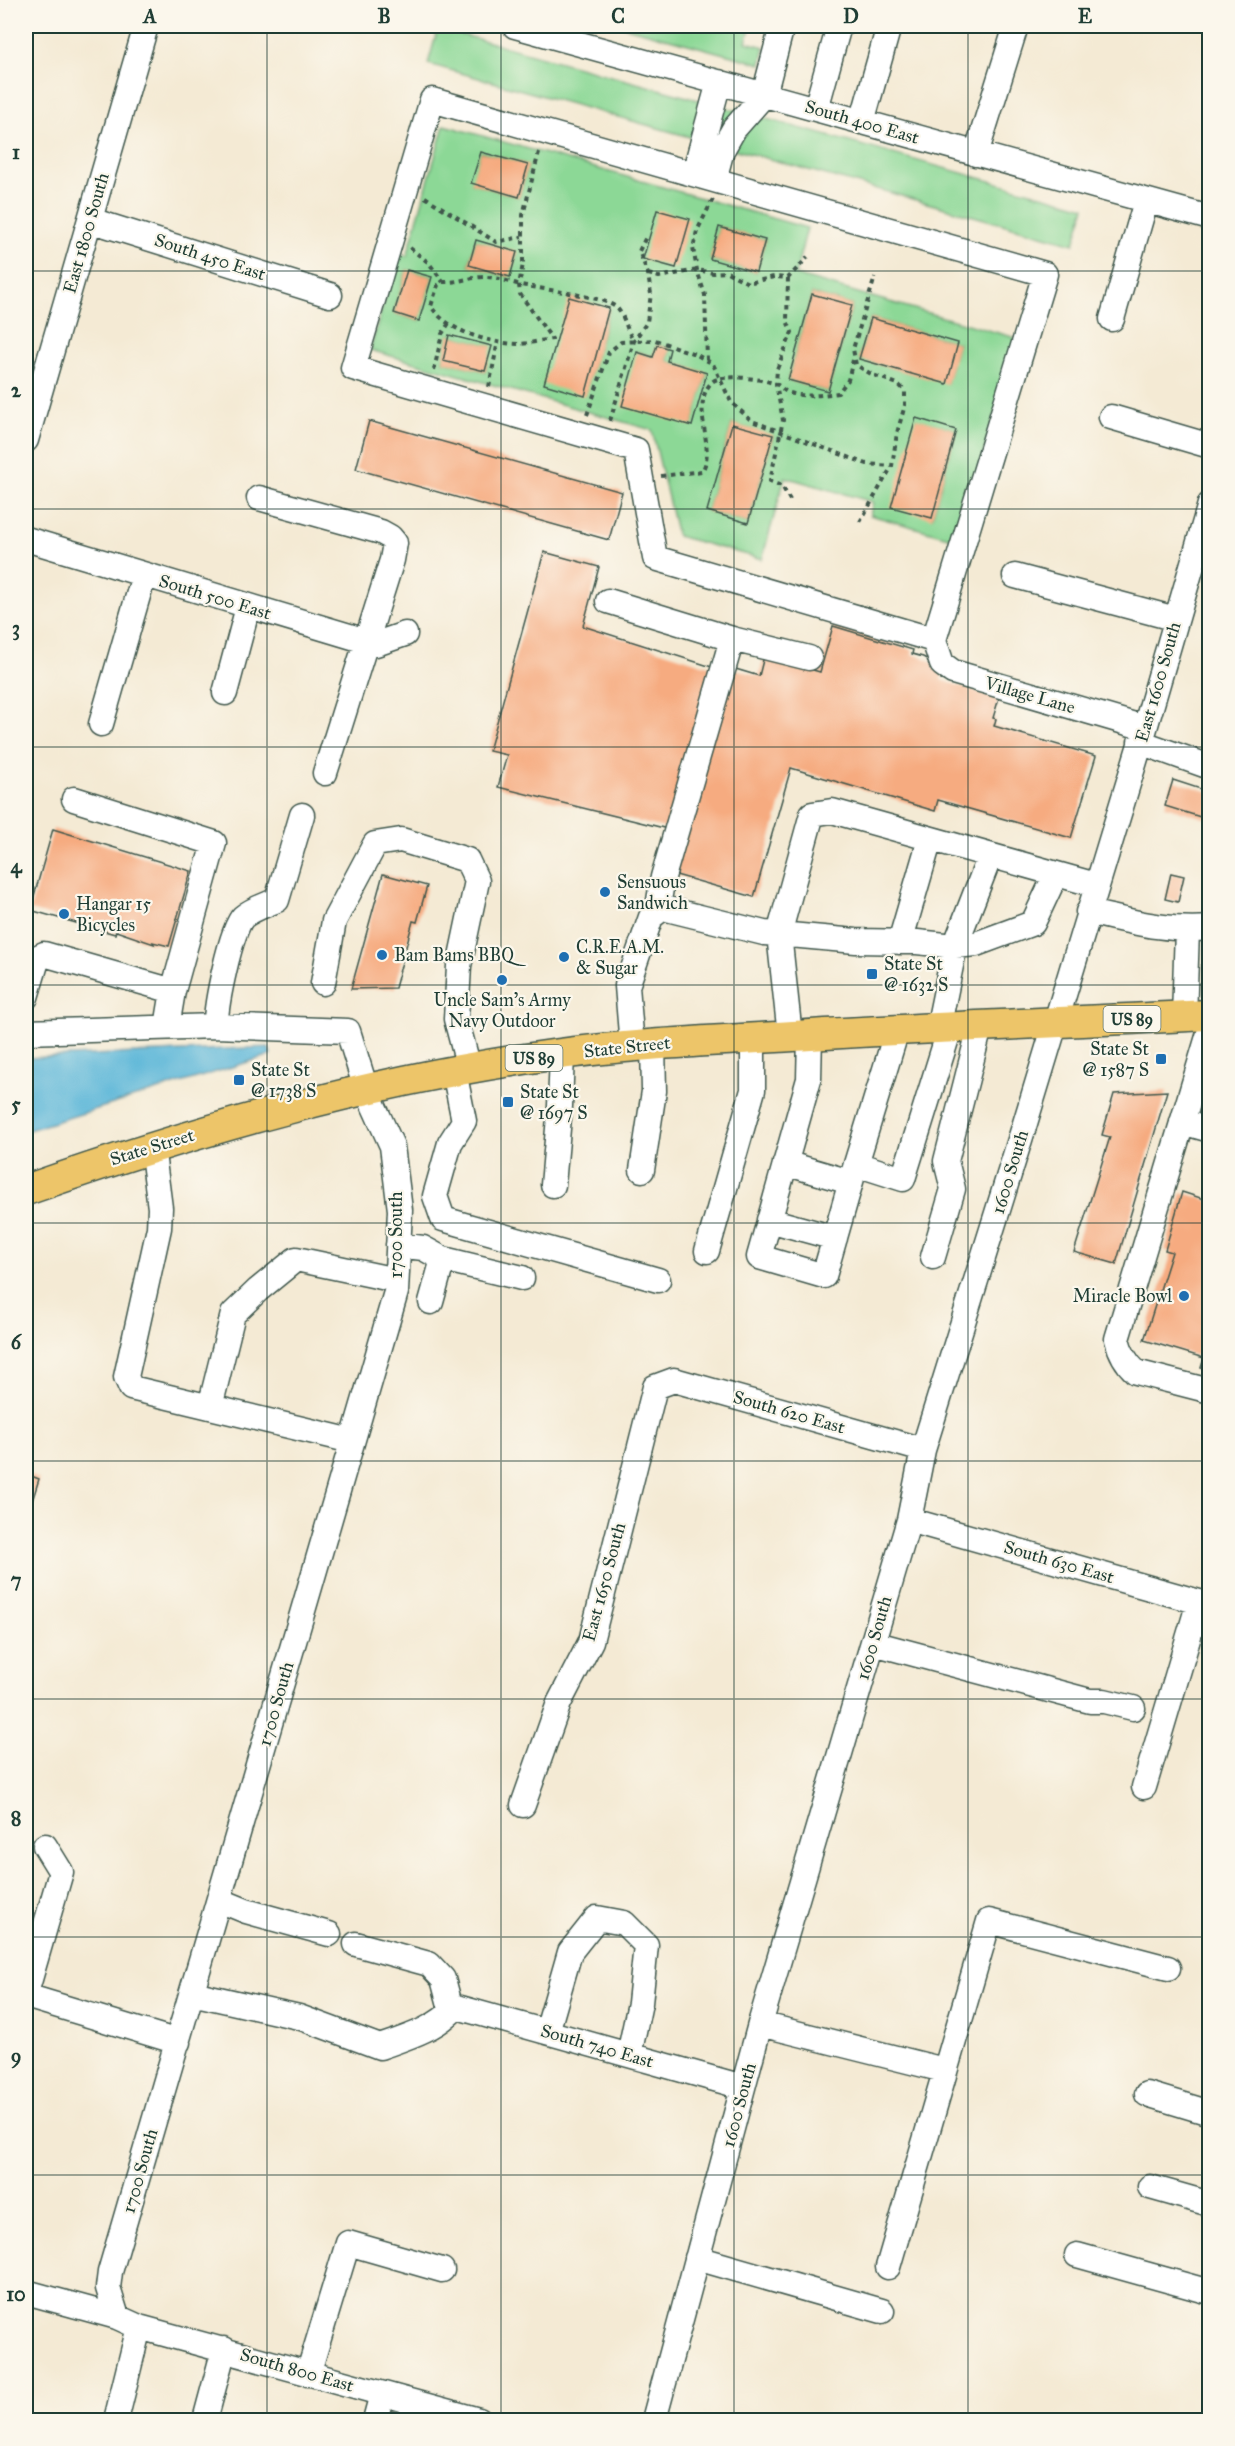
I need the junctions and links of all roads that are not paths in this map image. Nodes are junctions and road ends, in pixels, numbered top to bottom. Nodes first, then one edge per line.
1 (146, 26) edge
2 (514, 26) edge
3 (782, 26) edge
4 (839, 26) edge
5 (889, 26) edge
6 (1016, 26) edge
7 (550, 30) edge
8 (719, 82) junction
9 (764, 95) junction
10 (816, 109) junction
11 (862, 122) junction
12 (976, 154) junction
13 (710, 179) junction
14 (1146, 201) junction
15 (1209, 218) edge
16 (90, 220) junction
17 (330, 295) dead end
18 (1112, 319) dead end
19 (1111, 417) dead end
20 (26, 440) edge
21 (1209, 446) edge
22 (259, 498) dead end
23 (1208, 512) edge
24 (26, 539) edge
25 (144, 575) junction
26 (1016, 576) dead end
27 (608, 601) dead end
28 (248, 607) junction
29 (1176, 619) junction
30 (405, 634) dead end
31 (732, 639) junction
32 (934, 640) junction
33 (366, 641) junction
34 (809, 657) dead end
35 (225, 693) dead end
36 (101, 724) dead end
37 (1143, 735) junction
38 (1209, 767) edge
39 (325, 772) dead end
40 (74, 799) dead end
41 (302, 815) dead end
42 (930, 839) junction
43 (990, 856) junction
44 (1105, 859) joint
45 (1056, 874) junction
46 (1096, 885) junction
47 (657, 912) junction
48 (1088, 912) junction
49 (1198, 929) edge
50 (779, 934) junction
51 (900, 942) junction
52 (955, 946) junction
53 (323, 984) dead end
54 (173, 991) junction
55 (26, 997) edge
56 (1201, 1021) edge
57 (1054, 1023) junction
58 (216, 1026) junction
59 (167, 1027) junction
60 (980, 1027) junction
61 (944, 1028) junction
62 (897, 1030) junction
63 (26, 1032) edge
64 (800, 1035) junction
65 (753, 1038) junction
66 (642, 1045) junction
67 (562, 1054) junction
68 (462, 1069) junction
69 (1202, 1081) edge
70 (366, 1089) junction
71 (1182, 1122) junction
72 (1209, 1130) edge
73 (152, 1146) junction
74 (785, 1163) junction
75 (642, 1170) dead end
76 (853, 1173) junction
77 (553, 1185) dead end
78 (26, 1190) edge
79 (769, 1220) junction
80 (835, 1238) junction
81 (398, 1245) junction
82 (707, 1251) dead end
83 (933, 1257) dead end
84 (443, 1258) junction
85 (522, 1278) dead end
86 (396, 1280) junction
87 (658, 1280) dead end
88 (431, 1302) dead end
89 (655, 1387) joint
90 (1209, 1391) edge
91 (210, 1407) junction
92 (352, 1442) junction
93 (923, 1450) junction
94 (909, 1520) junction
95 (1204, 1604) edge
96 (873, 1643) junction
97 (1133, 1708) dead end
98 (1144, 1787) dead end
99 (523, 1805) dead end
100 (45, 1846) dead end
101 (219, 1900) junction
102 (329, 1934) dead end
103 (356, 1944) dead end
104 (1168, 1968) dead end
105 (192, 1994) junction
106 (26, 1995) edge
107 (453, 2006) junction
108 (760, 2024) junction
109 (547, 2032) junction
110 (178, 2042) junction
111 (629, 2055) junction
112 (944, 2070) junction
113 (743, 2087) junction
114 (1148, 2094) dead end
115 (1209, 2113) edge
116 (1150, 2187) dead end
117 (1209, 2204) edge
118 (1077, 2255) dead end
119 (698, 2258) junction
120 (888, 2267) dead end
121 (442, 2270) dead end
122 (26, 2292) edge
123 (1209, 2292) edge
124 (882, 2311) dead end
125 (117, 2317) junction
126 (139, 2327) junction
127 (224, 2349) junction
128 (308, 2374) junction
129 (382, 2394) junction
130 (454, 2417) edge
131 (116, 2421) edge
132 (205, 2421) edge
133 (375, 2421) edge
134 (479, 2421) edge
135 (654, 2421) edge

1 - 16 street, East 1800 South
2 - 7 street, South 400 East
3 - 9 street
4 - 10 street
5 - 11 street
6 - 12 street
7 - 8 street, South 400 East
8 - 9 street, South 400 East
8 - 13 street
9 - 10 street, South 400 East
9 - 13 street
10 - 11 street, South 400 East
11 - 12 street, South 400 East
12 - 14 street, South 400 East
13 - 32 street
13 - 32 street
14 - 15 street, South 400 East
14 - 18 street
16 - 17 street, South 450 East
16 - 20 street, East 1800 South
19 - 21 street
22 - 33 street
23 - 29 street, East 1600 South
24 - 25 street, South 500 East
25 - 28 street, South 500 East
25 - 36 street
26 - 29 street
27 - 31 street
28 - 33 street, South 500 East
28 - 35 street
29 - 37 street, East 1600 South
30 - 33 street, South 500 East
31 - 34 street
31 - 47 street
32 - 37 street, Village Lane
33 - 39 street
37 - 38 street, Village Lane
37 - 44 street, East 1600 South
40 - 54 street
41 - 58 street
42 - 43 street
42 - 50 street
42 - 51 street
43 - 45 street
43 - 52 street
44 - 46 street, 1600 South
45 - 46 street
45 - 52 street
46 - 48 street, 1600 South
47 - 50 street
47 - 66 street
48 - 49 street
48 - 57 street, 1600 South
49 - 56 street
50 - 51 street
50 - 64 street
51 - 52 street
52 - 61 street
53 - 68 street
54 - 55 street
54 - 59 street
56 - 57 main road, State Street / US 89
56 - 69 street
57 - 60 main road, State Street / US 89
57 - 93 street, 1600 South
58 - 59 street
58 - 70 street, 1700 South
59 - 63 street
60 - 61 main road, State Street / US 89
60 - 83 street
61 - 62 main road, State Street / US 89
61 - 76 street
62 - 64 main road, State Street / US 89
62 - 76 street
64 - 65 main road, State Street / US 89
64 - 74 street
65 - 66 main road, State Street / US 89
65 - 82 street
66 - 67 main road, State Street / US 89
66 - 75 street
67 - 68 main road, State Street / US 89
67 - 77 street
68 - 70 main road, State Street / US 89
68 - 87 street
69 - 71 street
70 - 73 main road, State Street / US 89
70 - 81 street, 1700 South
71 - 72 street
71 - 90 street
73 - 78 main road, State Street / US 89
73 - 91 street
74 - 76 street
74 - 79 street
76 - 80 street
79 - 80 street
79 - 80 street
81 - 84 street
81 - 86 street, 1700 South
84 - 85 street
84 - 88 street
86 - 91 street
86 - 92 street, 1700 South
89 - 93 street, South 620 East
89 - 99 street, East 1650 South
91 - 92 street
92 - 101 street, 1700 South
93 - 94 street, 1600 South
94 - 95 street, South 630 East
94 - 96 street, 1600 South
95 - 98 street
96 - 97 street
96 - 108 street, 1600 South
100 - 106 street
101 - 102 street
101 - 105 street, 1700 South
103 - 107 street
104 - 112 street
105 - 107 street
105 - 110 street, 1700 South
106 - 110 street
107 - 109 street, South 740 East
108 - 112 street
108 - 113 street, 1600 South
109 - 111 street, South 740 East
109 - 111 street
110 - 125 street, 1700 South
111 - 113 street, South 740 East
112 - 120 street
113 - 119 street, 1600 South
114 - 115 street
116 - 117 street
118 - 123 street
119 - 124 street
119 - 135 street, 1600 South
121 - 128 street
122 - 125 street, South 800 East
125 - 126 street, South 800 East
126 - 127 street, South 800 East
126 - 131 street
127 - 128 street, South 800 East
127 - 132 street
128 - 129 street, South 800 East
129 - 130 street, South 800 East
129 - 133 street
130 - 134 street, South 800 East

